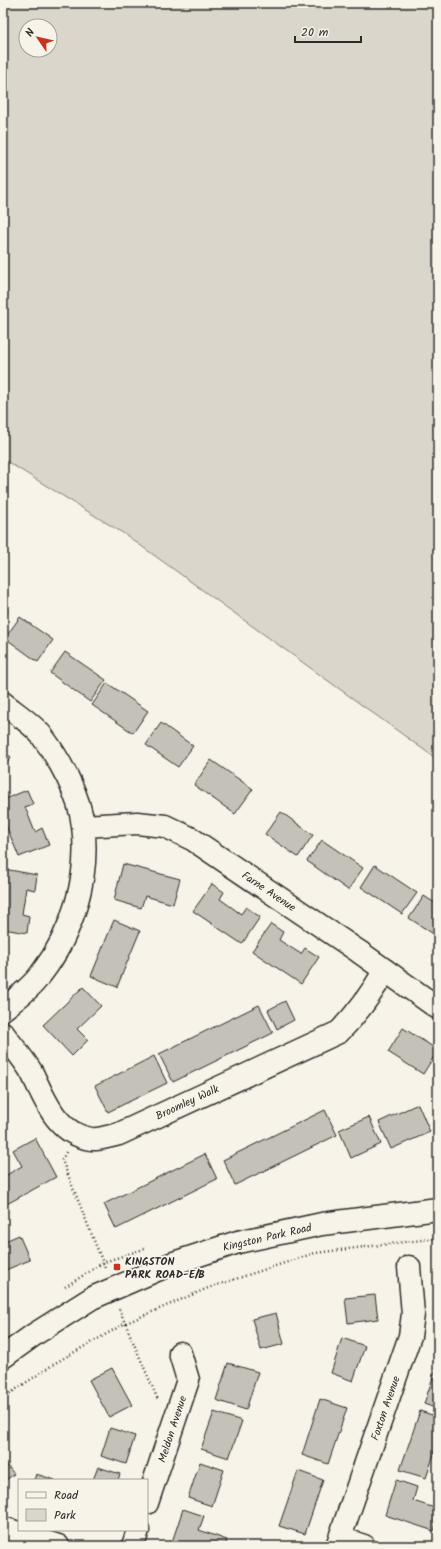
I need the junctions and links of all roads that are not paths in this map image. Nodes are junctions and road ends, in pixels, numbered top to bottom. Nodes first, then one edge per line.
1 (3, 703) edge
2 (84, 826) junction
3 (385, 970) junction
4 (438, 1008) edge
5 (3, 1009) edge
6 (3, 1033) edge
7 (438, 1209) edge
8 (409, 1267) dead end
9 (180, 1353) dead end
10 (3, 1357) edge
11 (148, 1500) edge
12 (3, 1528) edge
13 (138, 1531) edge
14 (338, 1542) edge
15 (58, 1546) edge
16 (133, 1546) edge
17 (364, 1546) edge

1 - 2 street
2 - 3 street, Farne Avenue
2 - 5 street
3 - 4 street, Farne Avenue
3 - 6 street, Broomley Walk
7 - 10 street, Kingston Park Road
8 - 14 street, Foxton Avenue
9 - 11 street, Meldon Avenue
12 - 15 street
13 - 16 street
14 - 17 street

